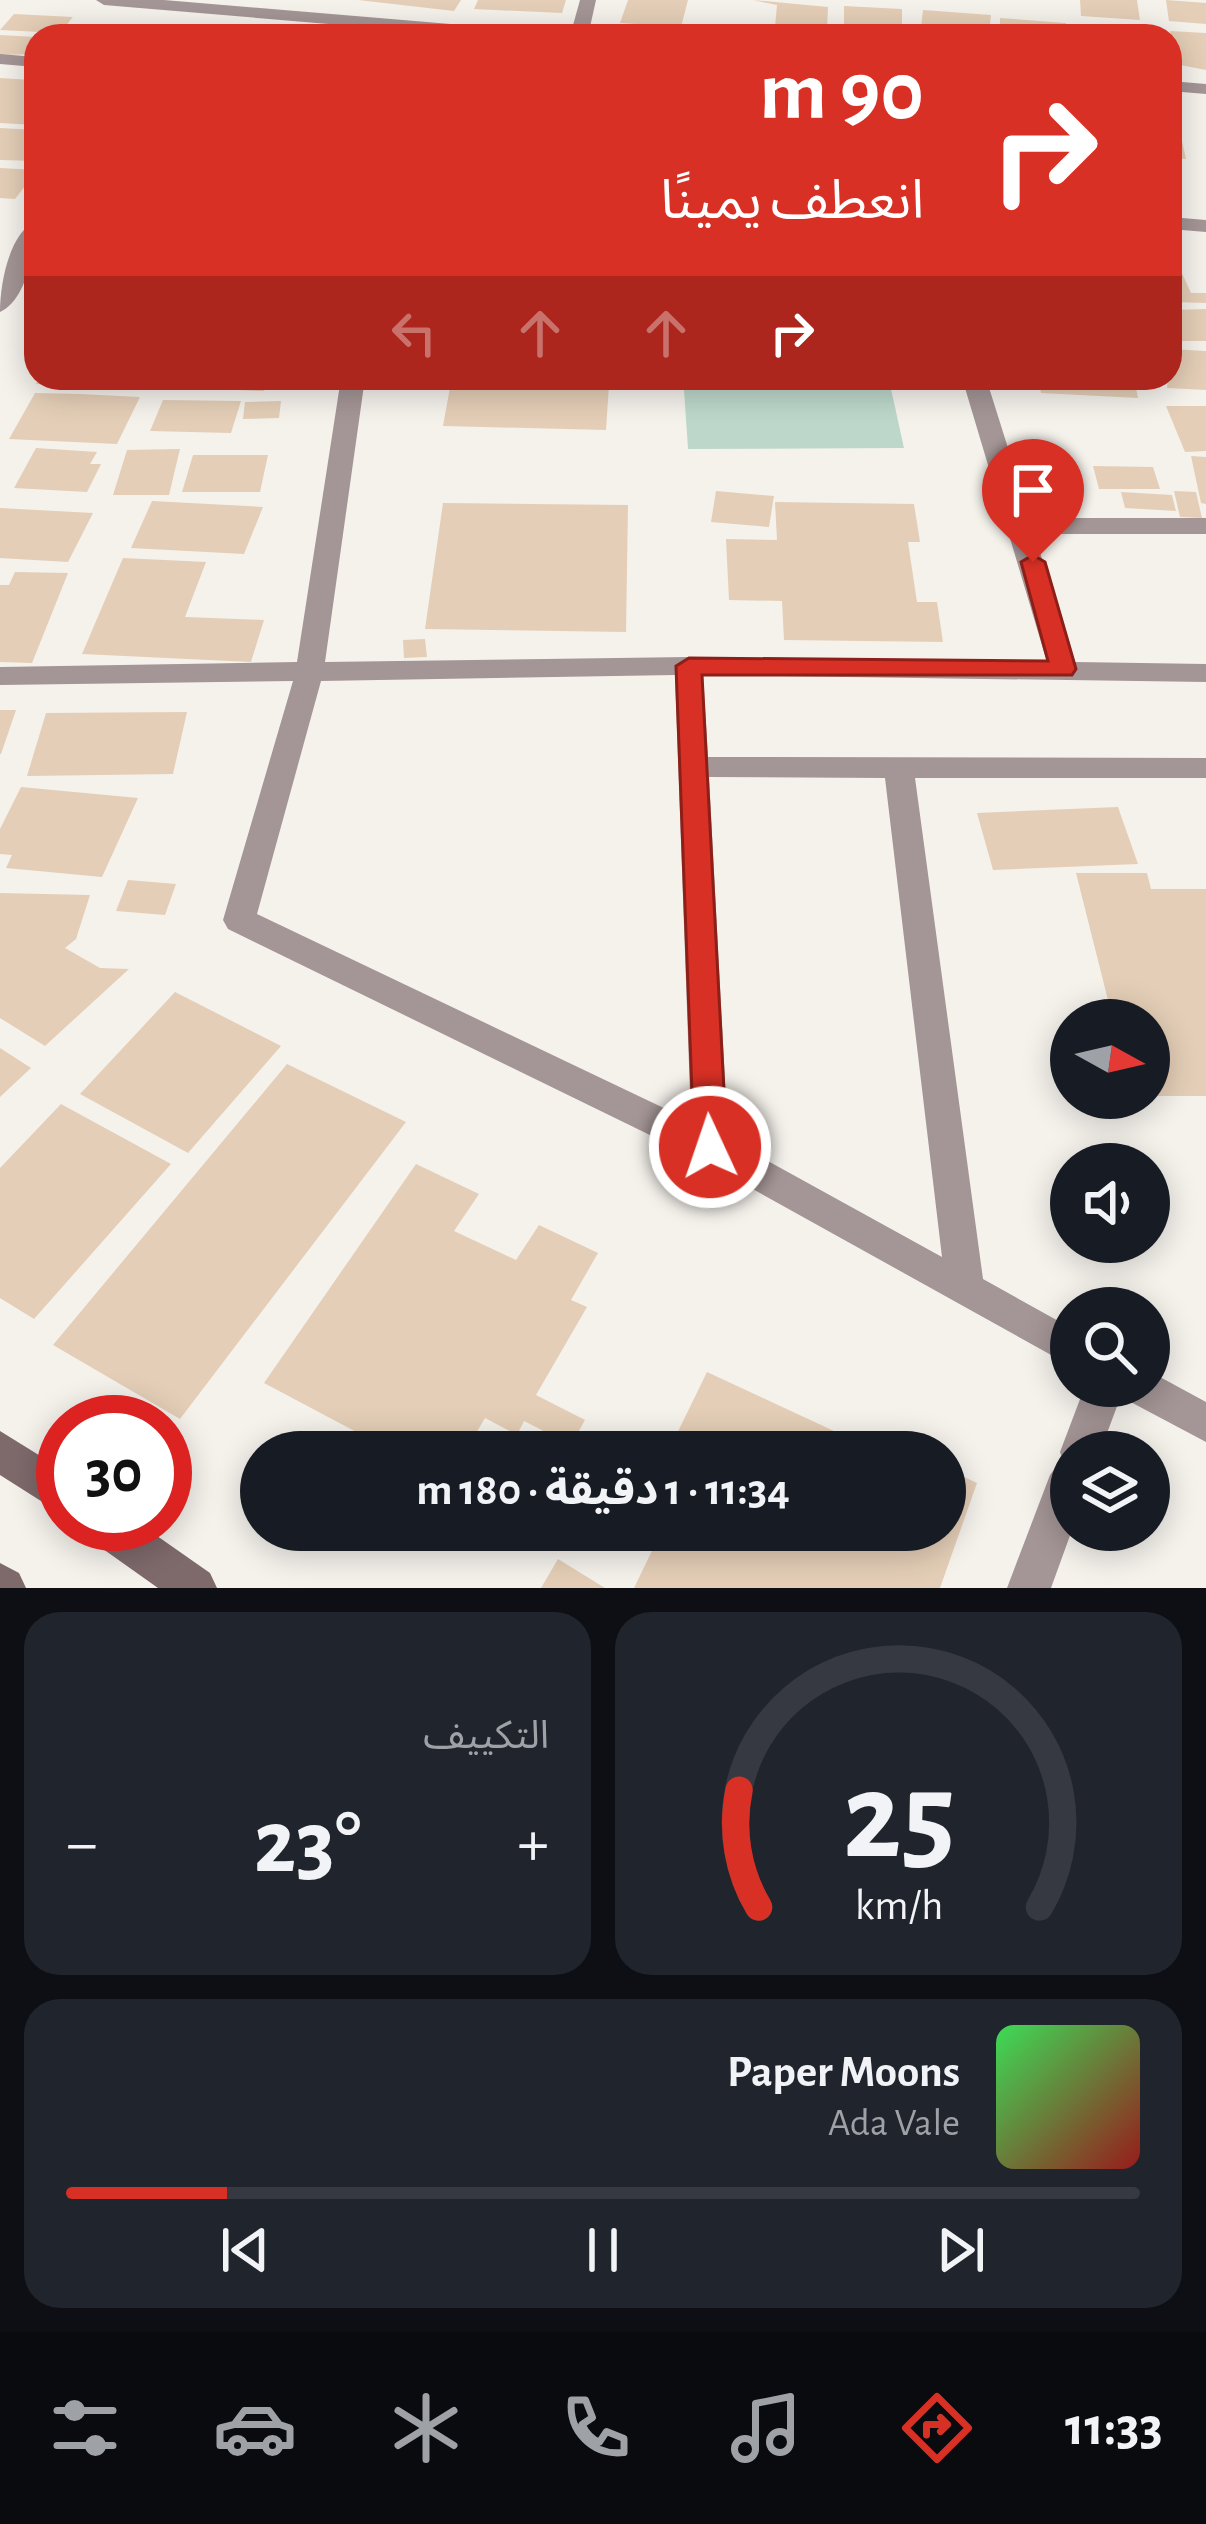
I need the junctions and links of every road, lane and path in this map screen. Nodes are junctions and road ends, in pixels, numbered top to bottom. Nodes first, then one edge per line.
1 (104, 0) edge
2 (132, 1) edge
3 (315, 9) edge
4 (380, 24) edge
5 (24, 253) edge
6 (0, 305) edge
7 (351, 390) edge
8 (978, 390) edge
9 (1023, 526) junction
10 (1206, 526) edge
11 (689, 666) junction
12 (1063, 669) junction
13 (309, 673) junction
14 (1206, 673) edge
15 (0, 676) edge
16 (694, 766) junction
17 (899, 767) junction
18 (1206, 768) edge
19 (710, 1147) junction
20 (964, 1288) junction
21 (1050, 1336) edge
22 (1170, 1403) edge
23 (1206, 1423) edge
24 (0, 1451) edge
25 (36, 1476) edge
26 (1050, 1530) edge
27 (142, 1551) edge
28 (195, 1588) edge
29 (1028, 1588) edge

1 - 2 street
2 - 3 street
3 - 4 street
5 - 6 street
7 - 13 street
8 - 9 street
9 - 10 street
9 - 12 street
11 - 12 street
11 - 13 street
11 - 16 street
12 - 14 street
13 - 15 street
13 - 19 street
16 - 17 street
16 - 19 street
17 - 18 street
17 - 20 street
19 - 20 street
20 - 21 street
22 - 23 street
24 - 25 street
26 - 29 street
27 - 28 street

